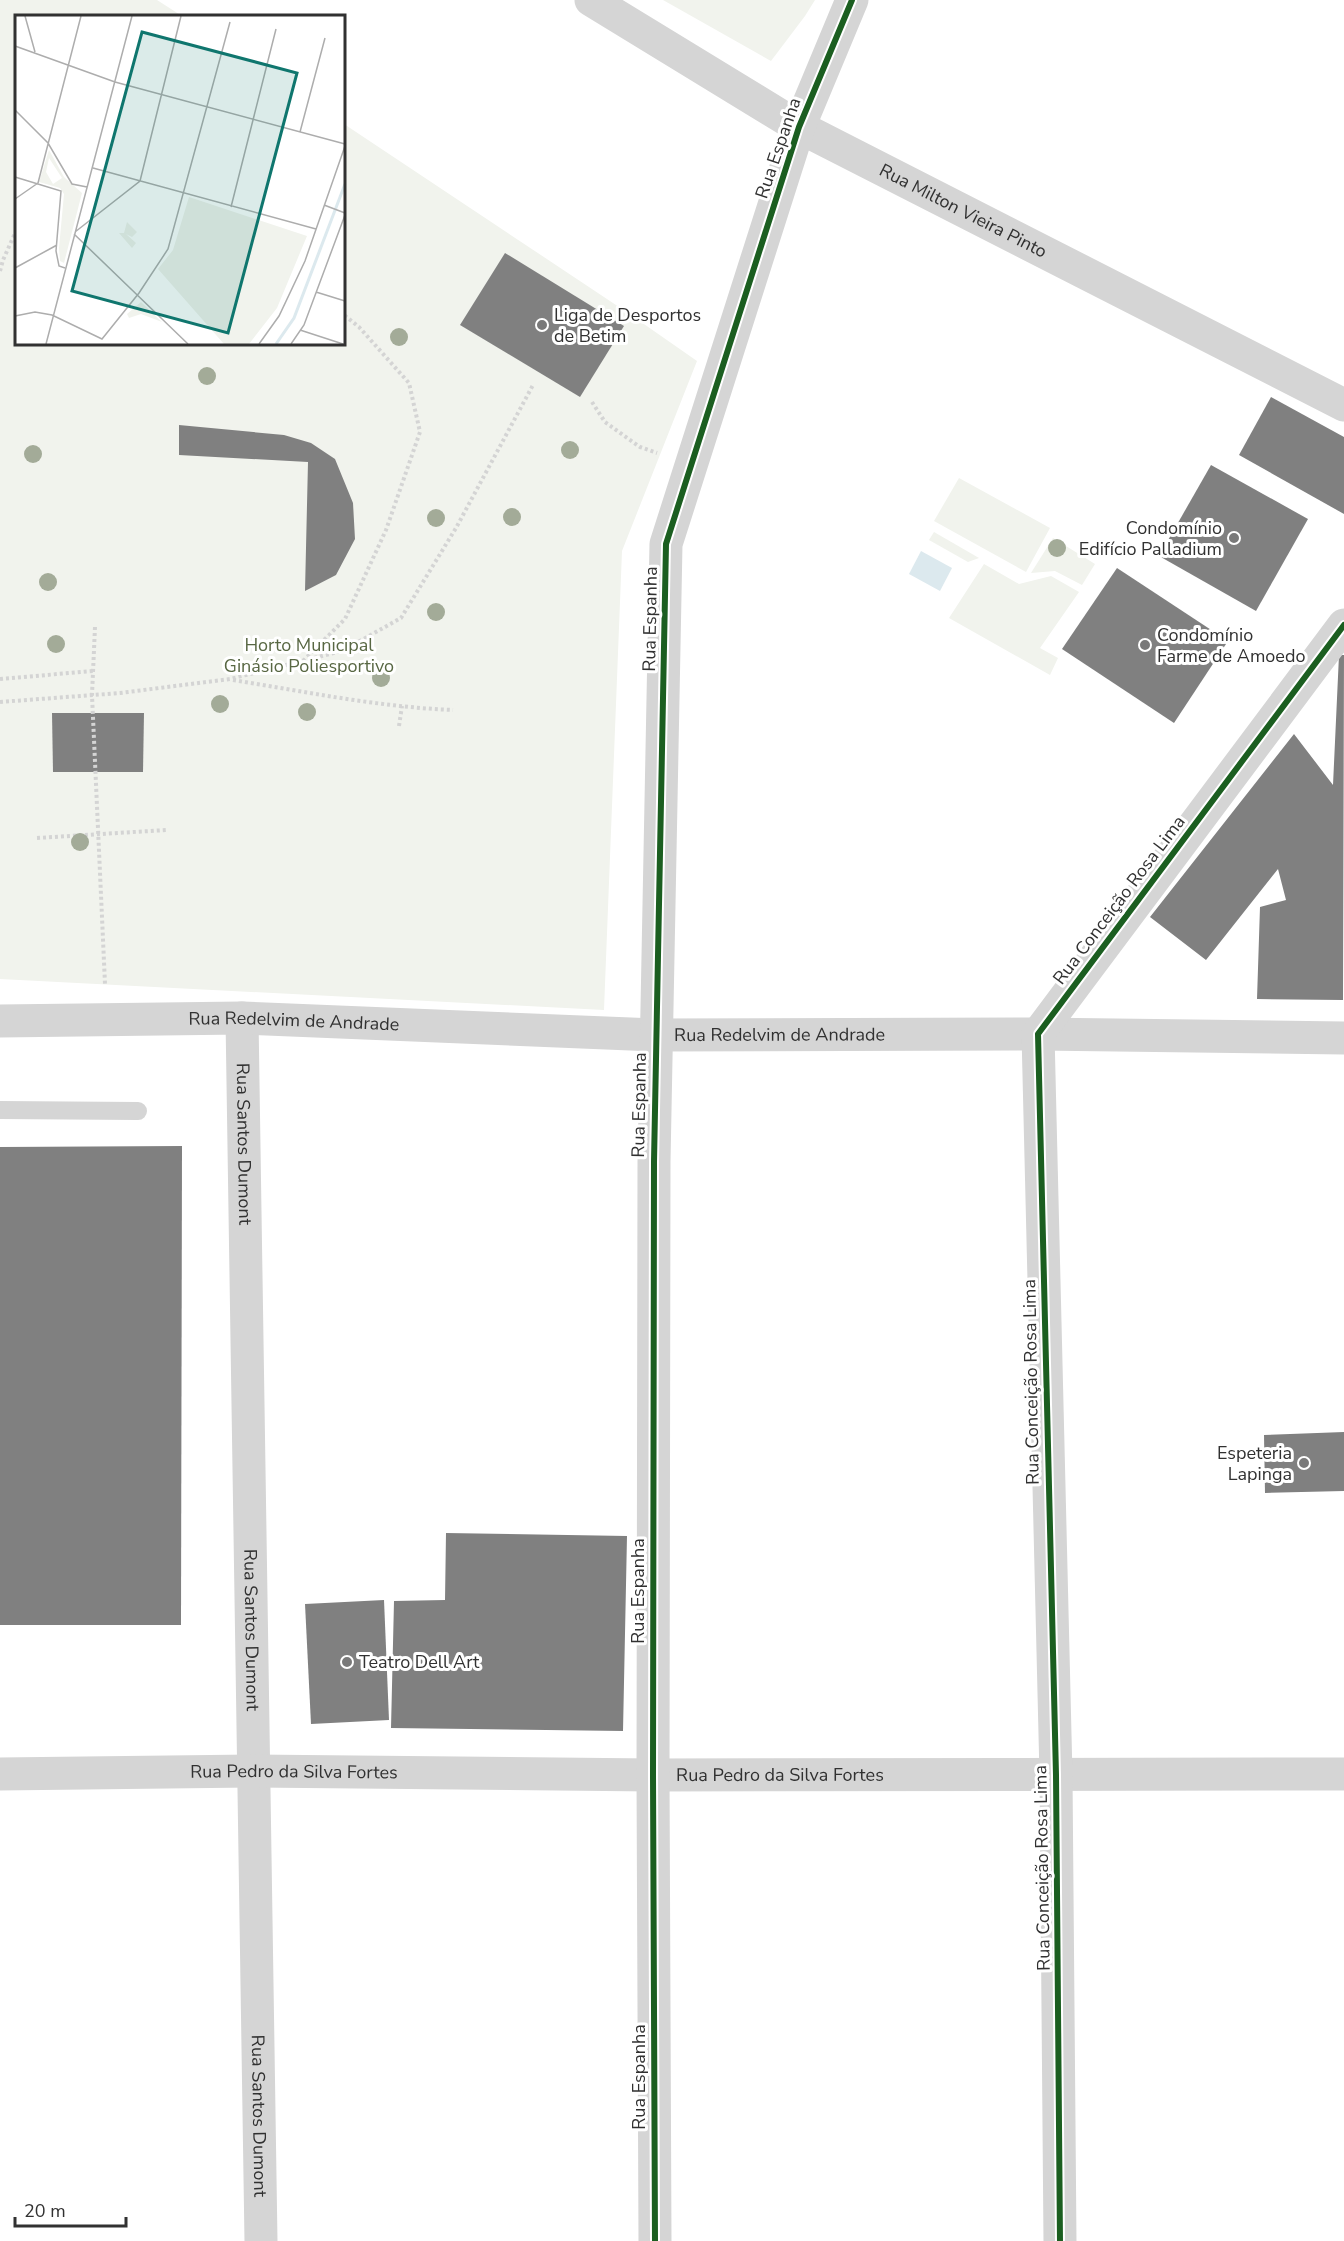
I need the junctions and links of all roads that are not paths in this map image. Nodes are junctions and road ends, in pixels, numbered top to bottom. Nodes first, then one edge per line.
1 (591, 0) edge
2 (852, 0) edge
3 (799, 127) junction
4 (1344, 405) edge
5 (1344, 625) edge
6 (242, 1018) junction
7 (0, 1021) edge
8 (1038, 1034) junction
9 (655, 1035) junction
10 (1344, 1038) edge
11 (0, 1110) edge
12 (138, 1111) dead end
13 (252, 1771) junction
14 (0, 1774) edge
15 (1344, 1774) edge
16 (653, 1775) junction
17 (1056, 1775) junction
18 (261, 2241) edge
19 (655, 2241) edge
20 (1060, 2241) edge

1 - 3 street, Rua Milton Vieira Pinto
2 - 3 street, Rua Espanha
3 - 4 street, Rua Milton Vieira Pinto
3 - 9 street, Rua Espanha
5 - 8 street, Rua Conceição Rosa Lima
6 - 7 street, Rua Redelvim de Andrade
6 - 9 street, Rua Redelvim de Andrade
6 - 13 street, Rua Santos Dumont
8 - 9 street, Rua Redelvim de Andrade
8 - 10 street, Rua Redelvim de Andrade
8 - 17 street, Rua Conceição Rosa Lima
9 - 16 street, Rua Espanha
11 - 12 lane
13 - 14 street, Rua Pedro da Silva Fortes
13 - 16 street, Rua Pedro da Silva Fortes
13 - 18 street, Rua Santos Dumont
15 - 17 street, Rua Pedro da Silva Fortes
16 - 17 street, Rua Pedro da Silva Fortes
16 - 19 street, Rua Espanha
17 - 20 street, Rua Conceição Rosa Lima

